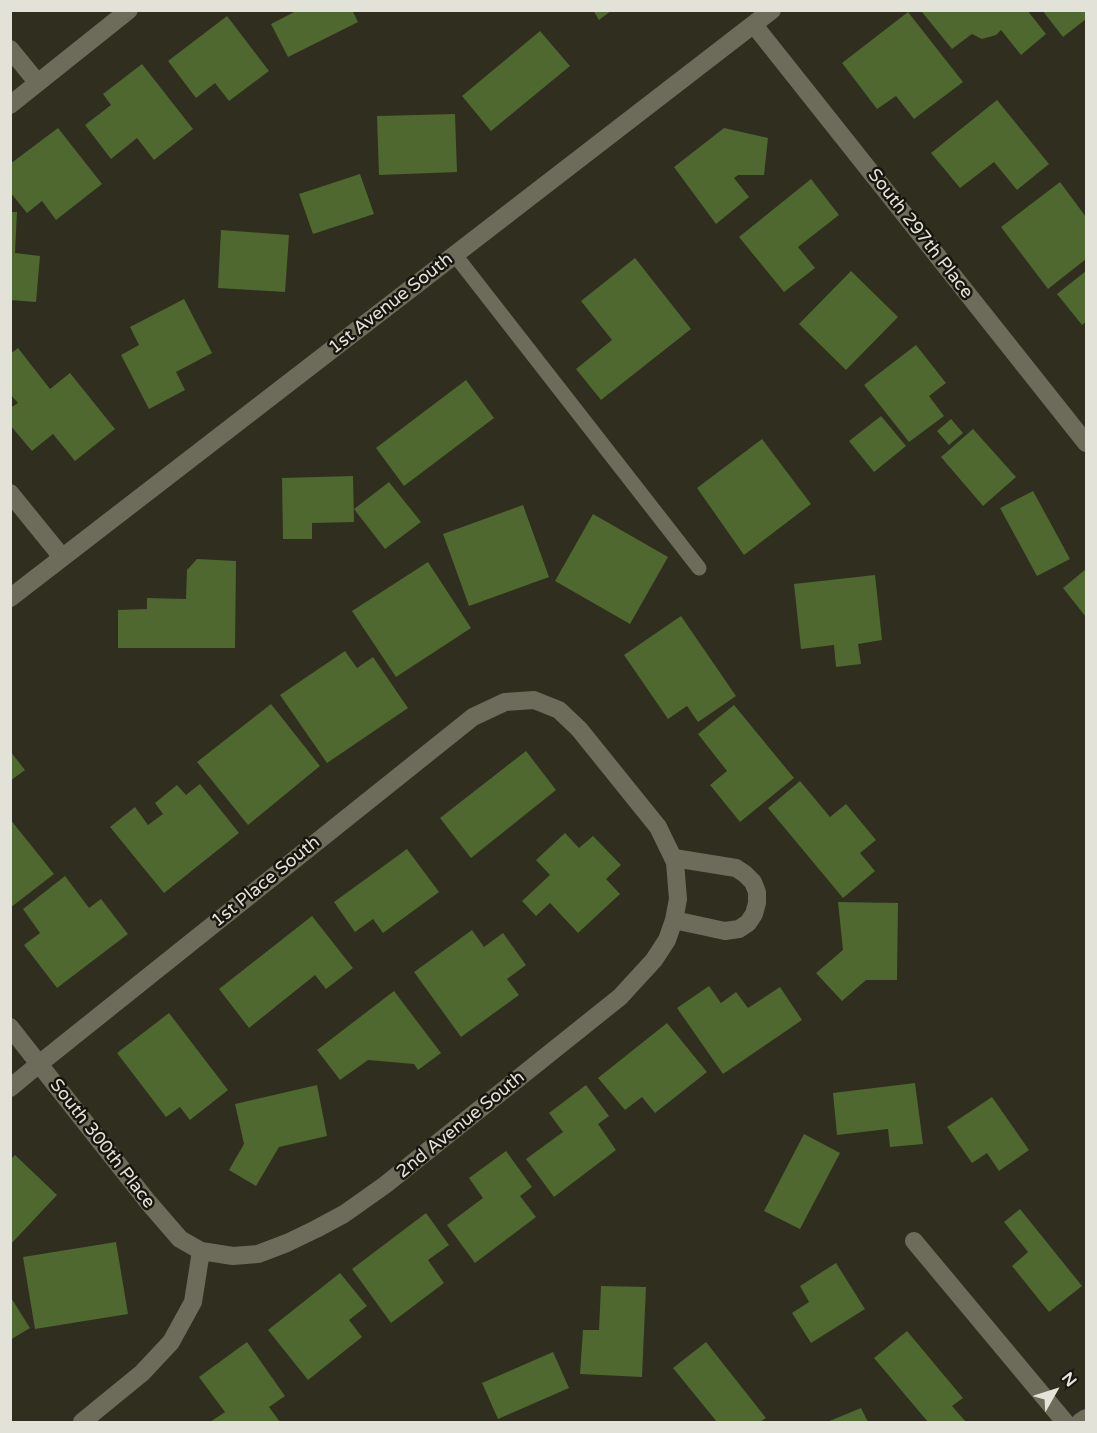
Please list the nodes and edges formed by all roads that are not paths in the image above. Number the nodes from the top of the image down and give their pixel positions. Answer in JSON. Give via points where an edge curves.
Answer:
{"nodes":[{"id":1,"x":129,"y":10,"type":"edge"},
{"id":2,"x":772,"y":10,"type":"edge"},
{"id":3,"x":754,"y":25,"type":"junction"},
{"id":4,"x":10,"y":49,"type":"edge"},
{"id":5,"x":37,"y":82,"type":"junction"},
{"id":6,"x":10,"y":105,"type":"edge"},
{"id":7,"x":455,"y":255,"type":"junction"},
{"id":8,"x":1086,"y":443,"type":"edge"},
{"id":9,"x":10,"y":493,"type":"edge"},
{"id":10,"x":62,"y":557,"type":"junction"},
{"id":11,"x":699,"y":568,"type":"dead end"},
{"id":12,"x":10,"y":598,"type":"edge"},
{"id":13,"x":674,"y":858,"type":"junction"},
{"id":14,"x":674,"y":920,"type":"junction"},
{"id":15,"x":10,"y":1027,"type":"edge"},
{"id":16,"x":39,"y":1064,"type":"junction"},
{"id":17,"x":10,"y":1088,"type":"edge"},
{"id":18,"x":914,"y":1241,"type":"dead end"},
{"id":19,"x":201,"y":1251,"type":"junction"},
{"id":20,"x":1086,"y":1418,"type":"edge"},
{"id":21,"x":82,"y":1422,"type":"edge"},
{"id":22,"x":1065,"y":1422,"type":"edge"},
{"id":23,"x":1080,"y":1422,"type":"edge"}],
"edges":[{"from":1,"to":5,"type":"street"},
{"from":2,"to":3,"type":"street","name":"1st Avenue South"},
{"from":3,"to":7,"type":"street","name":"1st Avenue South"},
{"from":3,"to":8,"type":"street","name":"South 297th Place"},
{"from":4,"to":5,"type":"street"},
{"from":5,"to":6,"type":"street"},
{"from":7,"to":10,"type":"street","name":"1st Avenue South"},
{"from":7,"to":11,"type":"lane"},
{"from":9,"to":10,"type":"street"},
{"from":10,"to":12,"type":"street","name":"1st Avenue South"},
{"from":13,"to":14,"type":"street","name":"2nd Avenue South","via":[[678,899]]},
{"from":13,"to":14,"type":"street","via":[[736,868],[753,882],[757,892],[754,914],[739,929],[725,931]]},
{"from":13,"to":16,"type":"street","name":"1st Place South","via":[[658,827],[559,710],[534,700],[505,702],[472,717]]},
{"from":14,"to":19,"type":"street","name":"2nd Avenue South","via":[[654,960],[620,997],[422,1157],[344,1214],[258,1254],[233,1256]]},
{"from":15,"to":16,"type":"street","name":"South 300th Place"},
{"from":16,"to":17,"type":"street","name":"1st Place South"},
{"from":16,"to":19,"type":"street","name":"South 300th Place","via":[[168,1226],[180,1239]]},
{"from":18,"to":22,"type":"street"},
{"from":19,"to":21,"type":"street","via":[[193,1302],[171,1342],[142,1373]]},
{"from":20,"to":23,"type":"street"}]}
